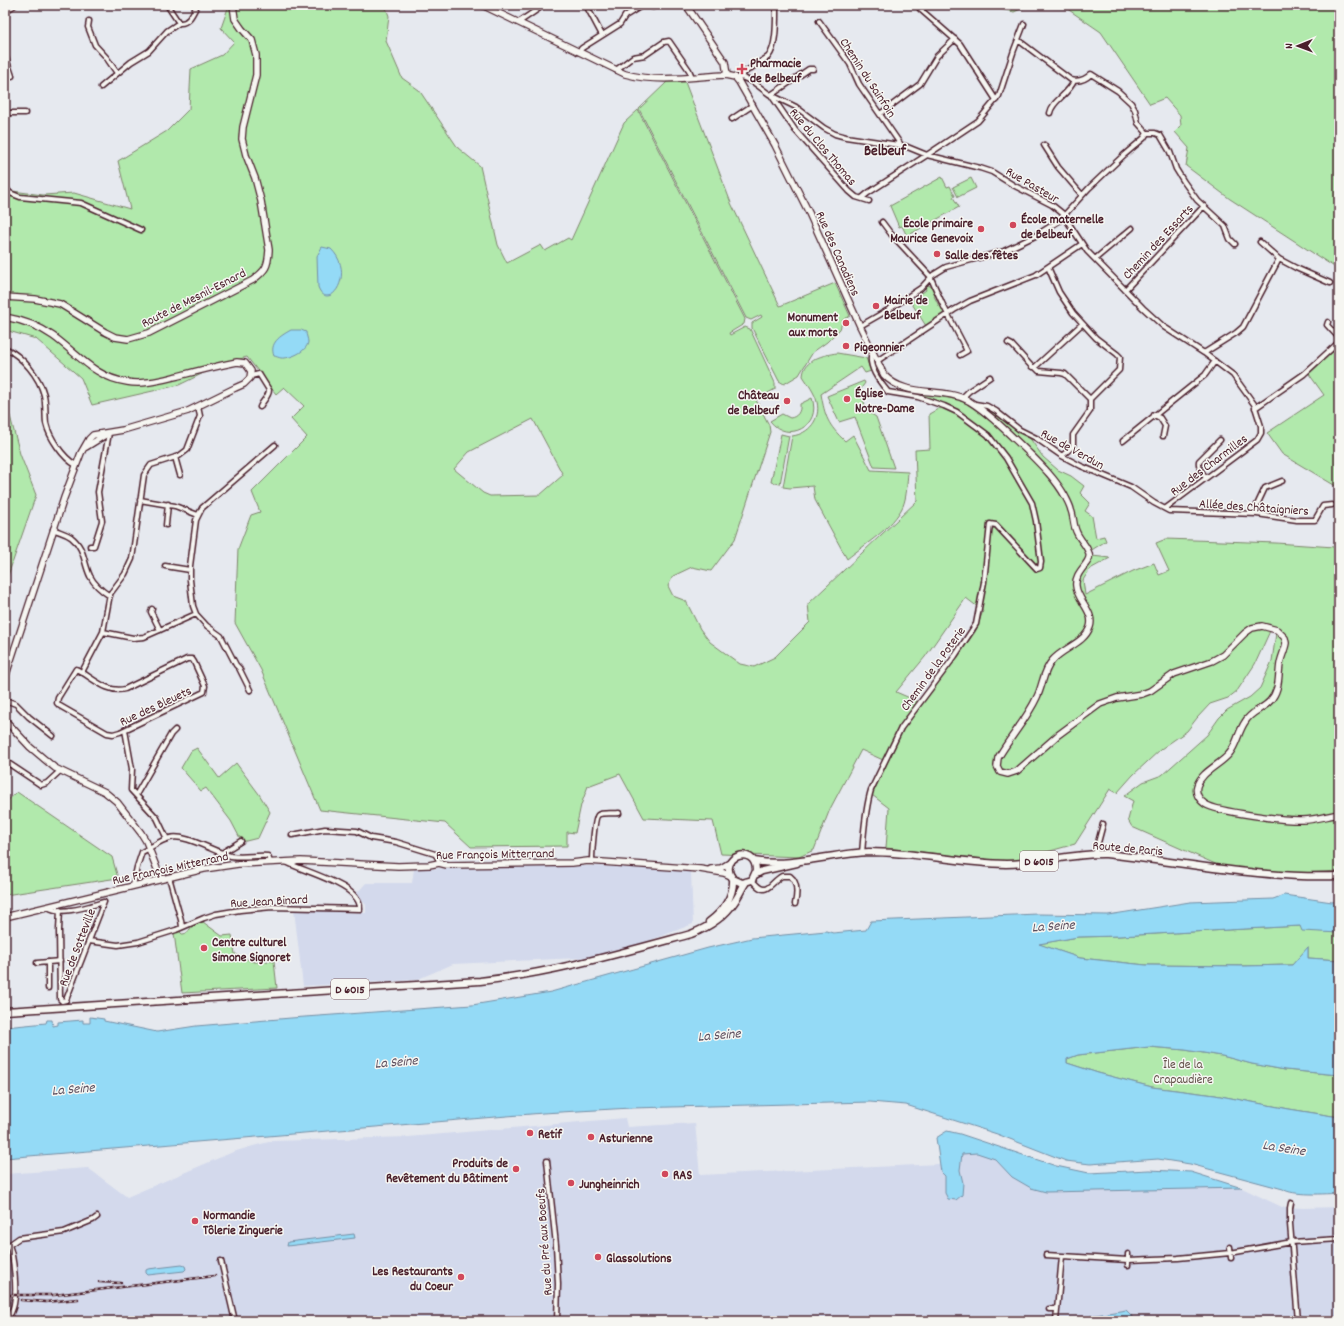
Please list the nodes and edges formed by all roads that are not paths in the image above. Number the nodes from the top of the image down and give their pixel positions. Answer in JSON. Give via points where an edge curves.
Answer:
{"nodes":[{"id":1,"x":14,"y":5,"type":"edge"},
{"id":2,"x":167,"y":5,"type":"edge"},
{"id":3,"x":197,"y":5,"type":"edge"},
{"id":4,"x":233,"y":5,"type":"edge"},
{"id":5,"x":482,"y":5,"type":"edge"},
{"id":6,"x":544,"y":5,"type":"edge"},
{"id":7,"x":586,"y":5,"type":"edge"},
{"id":8,"x":644,"y":5,"type":"edge"},
{"id":9,"x":656,"y":5,"type":"edge"},
{"id":10,"x":686,"y":5,"type":"edge"},
{"id":11,"x":776,"y":5,"type":"edge"},
{"id":12,"x":650,"y":6,"type":"edge"},
{"id":13,"x":920,"y":9,"type":"dead end"},
{"id":14,"x":5,"y":11,"type":"edge"},
{"id":15,"x":88,"y":21,"type":"dead end"},
{"id":16,"x":819,"y":21,"type":"dead end"},
{"id":17,"x":179,"y":22,"type":"junction"},
{"id":18,"x":519,"y":22,"type":"junction"},
{"id":19,"x":1024,"y":24,"type":"dead end"},
{"id":20,"x":602,"y":35,"type":"junction"},
{"id":21,"x":955,"y":39,"type":"junction"},
{"id":22,"x":1018,"y":40,"type":"junction"},
{"id":23,"x":578,"y":52,"type":"junction"},
{"id":24,"x":5,"y":55,"type":"edge"},
{"id":25,"x":813,"y":69,"type":"dead end"},
{"id":26,"x":616,"y":70,"type":"junction"},
{"id":27,"x":117,"y":73,"type":"junction"},
{"id":28,"x":727,"y":75,"type":"junction"},
{"id":29,"x":12,"y":76,"type":"dead end"},
{"id":30,"x":692,"y":77,"type":"junction"},
{"id":31,"x":739,"y":78,"type":"junction"},
{"id":32,"x":1074,"y":81,"type":"junction"},
{"id":33,"x":101,"y":87,"type":"dead end"},
{"id":34,"x":770,"y":95,"type":"junction"},
{"id":35,"x":996,"y":100,"type":"junction"},
{"id":36,"x":753,"y":105,"type":"junction"},
{"id":37,"x":5,"y":113,"type":"edge"},
{"id":38,"x":1050,"y":113,"type":"dead end"},
{"id":39,"x":23,"y":114,"type":"dead end"},
{"id":40,"x":880,"y":114,"type":"junction"},
{"id":41,"x":732,"y":119,"type":"dead end"},
{"id":42,"x":1147,"y":133,"type":"junction"},
{"id":43,"x":901,"y":145,"type":"junction"},
{"id":44,"x":1044,"y":145,"type":"dead end"},
{"id":45,"x":927,"y":155,"type":"junction"},
{"id":46,"x":5,"y":187,"type":"edge"},
{"id":47,"x":1082,"y":195,"type":"junction"},
{"id":48,"x":862,"y":198,"type":"junction"},
{"id":49,"x":869,"y":201,"type":"dead end"},
{"id":50,"x":1204,"y":206,"type":"junction"},
{"id":51,"x":1063,"y":215,"type":"junction"},
{"id":52,"x":882,"y":222,"type":"dead end"},
{"id":53,"x":1132,"y":228,"type":"dead end"},
{"id":54,"x":141,"y":230,"type":"dead end"},
{"id":55,"x":1260,"y":242,"type":"dead end"},
{"id":56,"x":1082,"y":244,"type":"junction"},
{"id":57,"x":1235,"y":244,"type":"dead end"},
{"id":58,"x":1095,"y":259,"type":"junction"},
{"id":59,"x":1279,"y":259,"type":"junction"},
{"id":60,"x":1048,"y":267,"type":"junction"},
{"id":61,"x":930,"y":278,"type":"junction"},
{"id":62,"x":1330,"y":283,"type":"dead end"},
{"id":63,"x":1125,"y":290,"type":"junction"},
{"id":64,"x":5,"y":298,"type":"edge"},
{"id":65,"x":947,"y":314,"type":"junction"},
{"id":66,"x":5,"y":318,"type":"edge"},
{"id":67,"x":1328,"y":322,"type":"dead end"},
{"id":68,"x":1082,"y":324,"type":"junction"},
{"id":69,"x":860,"y":326,"type":"junction"},
{"id":70,"x":1339,"y":338,"type":"edge"},
{"id":71,"x":1339,"y":342,"type":"edge"},
{"id":72,"x":1008,"y":343,"type":"dead end"},
{"id":73,"x":5,"y":348,"type":"edge"},
{"id":74,"x":872,"y":352,"type":"junction"},
{"id":75,"x":1204,"y":353,"type":"junction"},
{"id":76,"x":960,"y":355,"type":"dead end"},
{"id":77,"x":877,"y":361,"type":"junction"},
{"id":78,"x":1215,"y":361,"type":"junction"},
{"id":79,"x":1035,"y":367,"type":"junction"},
{"id":80,"x":251,"y":376,"type":"junction"},
{"id":81,"x":990,"y":377,"type":"dead end"},
{"id":82,"x":962,"y":398,"type":"junction"},
{"id":83,"x":1090,"y":399,"type":"junction"},
{"id":84,"x":972,"y":404,"type":"junction"},
{"id":85,"x":198,"y":407,"type":"junction"},
{"id":86,"x":260,"y":407,"type":"dead end"},
{"id":87,"x":1255,"y":408,"type":"junction"},
{"id":88,"x":1154,"y":415,"type":"junction"},
{"id":89,"x":109,"y":433,"type":"junction"},
{"id":90,"x":1261,"y":433,"type":"joint"},
{"id":91,"x":1163,"y":436,"type":"dead end"},
{"id":92,"x":1220,"y":440,"type":"dead end"},
{"id":93,"x":1123,"y":441,"type":"dead end"},
{"id":94,"x":275,"y":445,"type":"dead end"},
{"id":95,"x":1062,"y":456,"type":"junction"},
{"id":96,"x":175,"y":457,"type":"junction"},
{"id":97,"x":76,"y":464,"type":"junction"},
{"id":98,"x":180,"y":475,"type":"dead end"},
{"id":99,"x":1206,"y":478,"type":"junction"},
{"id":100,"x":1282,"y":481,"type":"dead end"},
{"id":101,"x":140,"y":500,"type":"junction"},
{"id":102,"x":168,"y":504,"type":"junction"},
{"id":103,"x":1332,"y":505,"type":"dead end"},
{"id":104,"x":1166,"y":508,"type":"junction"},
{"id":105,"x":1257,"y":514,"type":"junction"},
{"id":106,"x":198,"y":515,"type":"junction"},
{"id":107,"x":166,"y":526,"type":"dead end"},
{"id":108,"x":53,"y":529,"type":"junction"},
{"id":109,"x":90,"y":546,"type":"dead end"},
{"id":110,"x":165,"y":566,"type":"dead end"},
{"id":111,"x":190,"y":570,"type":"junction"},
{"id":112,"x":110,"y":596,"type":"junction"},
{"id":113,"x":152,"y":609,"type":"dead end"},
{"id":114,"x":196,"y":614,"type":"junction"},
{"id":115,"x":160,"y":630,"type":"junction"},
{"id":116,"x":103,"y":632,"type":"junction"},
{"id":117,"x":82,"y":672,"type":"junction"},
{"id":118,"x":5,"y":678,"type":"edge"},
{"id":119,"x":250,"y":690,"type":"dead end"},
{"id":120,"x":5,"y":700,"type":"edge"},
{"id":121,"x":5,"y":720,"type":"edge"},
{"id":122,"x":125,"y":730,"type":"junction"},
{"id":123,"x":175,"y":730,"type":"dead end"},
{"id":124,"x":53,"y":736,"type":"dead end"},
{"id":125,"x":5,"y":761,"type":"edge"},
{"id":126,"x":60,"y":771,"type":"junction"},
{"id":127,"x":136,"y":795,"type":"junction"},
{"id":128,"x":619,"y":813,"type":"dead end"},
{"id":129,"x":1339,"y":814,"type":"edge"},
{"id":130,"x":1103,"y":824,"type":"dead end"},
{"id":131,"x":292,"y":835,"type":"dead end"},
{"id":132,"x":167,"y":839,"type":"junction"},
{"id":133,"x":241,"y":840,"type":"dead end"},
{"id":134,"x":149,"y":849,"type":"junction"},
{"id":135,"x":222,"y":853,"type":"junction"},
{"id":136,"x":862,"y":853,"type":"junction"},
{"id":137,"x":1096,"y":854,"type":"junction"},
{"id":138,"x":820,"y":858,"type":"junction"},
{"id":139,"x":284,"y":861,"type":"junction"},
{"id":140,"x":592,"y":861,"type":"junction"},
{"id":141,"x":754,"y":861,"type":"junction"},
{"id":142,"x":270,"y":862,"type":"junction"},
{"id":143,"x":730,"y":862,"type":"junction"},
{"id":144,"x":439,"y":863,"type":"junction"},
{"id":145,"x":700,"y":870,"type":"junction"},
{"id":146,"x":1339,"y":876,"type":"edge"},
{"id":147,"x":169,"y":877,"type":"junction"},
{"id":148,"x":732,"y":877,"type":"junction"},
{"id":149,"x":161,"y":879,"type":"junction"},
{"id":150,"x":751,"y":879,"type":"junction"},
{"id":151,"x":133,"y":886,"type":"junction"},
{"id":152,"x":795,"y":904,"type":"dead end"},
{"id":153,"x":47,"y":907,"type":"junction"},
{"id":154,"x":60,"y":910,"type":"junction"},
{"id":155,"x":5,"y":917,"type":"edge"},
{"id":156,"x":182,"y":927,"type":"junction"},
{"id":157,"x":691,"y":934,"type":"junction"},
{"id":158,"x":89,"y":941,"type":"junction"},
{"id":159,"x":60,"y":961,"type":"junction"},
{"id":160,"x":48,"y":962,"type":"junction"},
{"id":161,"x":37,"y":963,"type":"dead end"},
{"id":162,"x":48,"y":988,"type":"dead end"},
{"id":163,"x":5,"y":1011,"type":"edge"},
{"id":164,"x":547,"y":1161,"type":"dead end"},
{"id":165,"x":1291,"y":1203,"type":"dead end"},
{"id":166,"x":97,"y":1217,"type":"dead end"},
{"id":167,"x":1339,"y":1239,"type":"edge"},
{"id":168,"x":1292,"y":1242,"type":"junction"},
{"id":169,"x":7,"y":1244,"type":"edge"},
{"id":170,"x":1230,"y":1247,"type":"dead end"},
{"id":171,"x":1051,"y":1250,"type":"dead end"},
{"id":172,"x":1230,"y":1253,"type":"junction"},
{"id":173,"x":1128,"y":1254,"type":"dead end"},
{"id":174,"x":1062,"y":1256,"type":"junction"},
{"id":175,"x":1231,"y":1258,"type":"dead end"},
{"id":176,"x":220,"y":1260,"type":"dead end"},
{"id":177,"x":1128,"y":1260,"type":"junction"},
{"id":178,"x":1128,"y":1265,"type":"dead end"},
{"id":179,"x":1049,"y":1308,"type":"dead end"},
{"id":180,"x":1057,"y":1309,"type":"junction"},
{"id":181,"x":7,"y":1321,"type":"edge"},
{"id":182,"x":235,"y":1321,"type":"edge"},
{"id":183,"x":557,"y":1321,"type":"edge"},
{"id":184,"x":1056,"y":1321,"type":"edge"},
{"id":185,"x":1298,"y":1321,"type":"edge"}],
"edges":[{"from":1,"to":14,"type":"street"},
{"from":2,"to":17,"type":"street"},
{"from":3,"to":17,"type":"street","via":[[187,21]]},
{"from":4,"to":64,"type":"street","name":"Route de Mesnil-Esnard","via":[[235,19],[252,40],[256,55],[256,74],[242,139],[261,201],[268,250],[264,272],[149,333],[128,339],[105,332],[60,304],[36,299]]},
{"from":5,"to":18,"type":"street"},
{"from":6,"to":18,"type":"street"},
{"from":7,"to":20,"type":"street"},
{"from":8,"to":12,"type":"street"},
{"from":8,"to":20,"type":"street","via":[[625,16],[620,24]]},
{"from":9,"to":12,"type":"street"},
{"from":10,"to":28,"type":"street","via":[[725,62]]},
{"from":11,"to":31,"type":"street","via":[[775,35],[770,54]]},
{"from":13,"to":21,"type":"street"},
{"from":15,"to":27,"type":"street","via":[[95,45]]},
{"from":16,"to":40,"type":"street","name":"Chemin du Sainfoin","via":[[850,64],[859,84]]},
{"from":17,"to":27,"type":"street","via":[[149,51]]},
{"from":18,"to":23,"type":"street"},
{"from":19,"to":22,"type":"street"},
{"from":20,"to":23,"type":"street"},
{"from":21,"to":35,"type":"street"},
{"from":21,"to":40,"type":"street","via":[[937,56],[920,84]]},
{"from":22,"to":32,"type":"street"},
{"from":22,"to":35,"type":"street"},
{"from":23,"to":26,"type":"street"},
{"from":24,"to":29,"type":"street"},
{"from":25,"to":34,"type":"street","via":[[809,69]]},
{"from":26,"to":30,"type":"street","via":[[648,79]]},
{"from":26,"to":30,"type":"street","via":[[633,56],[645,55],[669,41]]},
{"from":27,"to":33,"type":"street"},
{"from":28,"to":30,"type":"street"},
{"from":28,"to":31,"type":"street"},
{"from":31,"to":34,"type":"street","name":"Rue Pasteur","via":[[753,82]]},
{"from":31,"to":36,"type":"street","name":"Rue des Canadiens"},
{"from":32,"to":38,"type":"street","via":[[1052,106]]},
{"from":32,"to":42,"type":"street","via":[[1084,80],[1091,74],[1118,91],[1131,103],[1138,124]]},
{"from":34,"to":43,"type":"street","name":"Rue Pasteur","via":[[796,107],[835,134]]},
{"from":34,"to":48,"type":"street","name":"Rue du Clos Thomas","via":[[795,130],[849,191]]},
{"from":35,"to":45,"type":"street","via":[[978,121]]},
{"from":36,"to":41,"type":"street"},
{"from":36,"to":69,"type":"street","name":"Rue des Canadiens","via":[[806,207]]},
{"from":37,"to":39,"type":"street"},
{"from":40,"to":43,"type":"street","name":"Chemin du Sainfoin"},
{"from":42,"to":47,"type":"street"},
{"from":42,"to":50,"type":"street","via":[[1159,134],[1181,178]]},
{"from":43,"to":45,"type":"street","name":"Rue Pasteur"},
{"from":44,"to":47,"type":"street","via":[[1058,167]]},
{"from":45,"to":48,"type":"street"},
{"from":45,"to":51,"type":"street","name":"Rue Pasteur","via":[[992,172],[1052,205]]},
{"from":46,"to":54,"type":"street","via":[[10,193],[20,197],[81,203]]},
{"from":47,"to":51,"type":"street"},
{"from":48,"to":49,"type":"street","name":"Rue du Clos Thomas"},
{"from":50,"to":57,"type":"street","via":[[1225,226]]},
{"from":50,"to":63,"type":"street","name":"Chemin des Essarts"},
{"from":51,"to":56,"type":"street","name":"Rue Pasteur"},
{"from":51,"to":61,"type":"street","via":[[1059,221],[1013,247],[946,267]]},
{"from":52,"to":61,"type":"street"},
{"from":53,"to":58,"type":"street"},
{"from":55,"to":59,"type":"street"},
{"from":56,"to":58,"type":"street","name":"Rue Pasteur"},
{"from":56,"to":60,"type":"street"},
{"from":58,"to":63,"type":"street","name":"Rue Pasteur"},
{"from":59,"to":62,"type":"street"},
{"from":59,"to":75,"type":"street","via":[[1243,327]]},
{"from":60,"to":65,"type":"street","via":[[1036,275],[970,301]]},
{"from":60,"to":68,"type":"street","via":[[1066,303]]},
{"from":61,"to":65,"type":"street"},
{"from":61,"to":69,"type":"street","via":[[921,288]]},
{"from":63,"to":75,"type":"street","name":"Rue Pasteur","via":[[1164,327]]},
{"from":65,"to":76,"type":"street","via":[[967,351]]},
{"from":65,"to":77,"type":"street"},
{"from":66,"to":80,"type":"street","via":[[44,330],[99,373],[128,383],[158,380],[240,362],[249,367]]},
{"from":67,"to":70,"type":"street","via":[[1327,325]]},
{"from":68,"to":79,"type":"street"},
{"from":68,"to":83,"type":"street","via":[[1117,354],[1120,360],[1118,371]]},
{"from":69,"to":74,"type":"street","name":"Rue des Canadiens"},
{"from":71,"to":87,"type":"street","via":[[1304,374]]},
{"from":72,"to":79,"type":"street"},
{"from":73,"to":97,"type":"street","via":[[20,358],[40,385],[45,403],[46,424],[63,454]]},
{"from":74,"to":77,"type":"street","name":"Rue des Canadiens"},
{"from":74,"to":136,"type":"street","name":"Chemin de la Poterie","via":[[873,368],[888,392],[918,397],[957,412],[997,446],[1032,503],[1041,562],[1040,568],[1037,569],[996,525],[990,524],[984,582],[976,624],[901,728],[871,790],[866,808]]},
{"from":75,"to":78,"type":"street","name":"Rue Pasteur"},
{"from":77,"to":82,"type":"street","name":"Rue des Canadiens","via":[[884,375],[900,387]]},
{"from":78,"to":87,"type":"street","name":"Rue Pasteur","via":[[1233,375]]},
{"from":78,"to":88,"type":"street","via":[[1205,375]]},
{"from":79,"to":83,"type":"street","via":[[1039,371],[1065,374]]},
{"from":80,"to":85,"type":"street","via":[[244,384]]},
{"from":80,"to":86,"type":"street","via":[[259,374],[270,390]]},
{"from":81,"to":82,"type":"street"},
{"from":82,"to":84,"type":"street"},
{"from":83,"to":95,"type":"street","via":[[1090,411],[1073,434],[1073,446]]},
{"from":84,"to":95,"type":"street","name":"Rue de Verdun","via":[[996,411],[1020,430]]},
{"from":84,"to":129,"type":"street","via":[[1007,431],[1056,482],[1071,510],[1076,531],[1089,553],[1088,560],[1075,582],[1077,593],[1090,616],[1089,630],[1048,666],[1037,698],[998,758],[997,766],[1000,772],[1008,774],[1016,771],[1100,704],[1142,694],[1174,674],[1212,662],[1223,655],[1245,633],[1262,626],[1277,630],[1285,638],[1277,688],[1270,701],[1245,721],[1230,753],[1201,779],[1198,785],[1200,800],[1215,808],[1266,817],[1304,820]]},
{"from":85,"to":89,"type":"street","via":[[178,415]]},
{"from":85,"to":96,"type":"street","via":[[200,416],[189,446],[184,453]]},
{"from":87,"to":90,"type":"street","name":"Rue Pasteur"},
{"from":88,"to":91,"type":"street","via":[[1160,418],[1165,426]]},
{"from":88,"to":93,"type":"street"},
{"from":89,"to":97,"type":"street","via":[[93,435]]},
{"from":89,"to":109,"type":"street","via":[[98,492],[102,520],[94,546]]},
{"from":90,"to":99,"type":"street","name":"Rue des Charmilles","via":[[1257,440]]},
{"from":92,"to":99,"type":"street","via":[[1199,461],[1198,465]]},
{"from":94,"to":106,"type":"street","via":[[204,506]]},
{"from":95,"to":104,"type":"street","name":"Rue de Verdun","via":[[1131,487]]},
{"from":96,"to":98,"type":"street"},
{"from":96,"to":101,"type":"street","via":[[154,463],[147,469]]},
{"from":97,"to":108,"type":"street"},
{"from":99,"to":104,"type":"street","name":"Rue des Charmilles"},
{"from":100,"to":105,"type":"street","via":[[1265,488],[1257,504]]},
{"from":101,"to":102,"type":"street"},
{"from":101,"to":112,"type":"street","via":[[132,559]]},
{"from":102,"to":106,"type":"street"},
{"from":102,"to":107,"type":"street"},
{"from":103,"to":105,"type":"street","name":"Allée des Châtaigniers","via":[[1323,506],[1315,520]]},
{"from":104,"to":105,"type":"street","name":"Allée des Châtaigniers","via":[[1173,512]]},
{"from":106,"to":111,"type":"street"},
{"from":108,"to":112,"type":"street","via":[[71,537],[79,546],[92,579]]},
{"from":108,"to":118,"type":"street"},
{"from":110,"to":111,"type":"street"},
{"from":111,"to":114,"type":"street"},
{"from":112,"to":116,"type":"street"},
{"from":113,"to":115,"type":"street","via":[[151,612]]},
{"from":114,"to":115,"type":"street"},
{"from":114,"to":119,"type":"street","via":[[221,636]]},
{"from":115,"to":116,"type":"street","via":[[134,638]]},
{"from":116,"to":117,"type":"street"},
{"from":117,"to":122,"type":"street","name":"Rue des Bleuets","via":[[76,669],[58,698],[58,704],[107,733]]},
{"from":117,"to":122,"type":"street","name":"Rue des Bleuets","via":[[117,690],[187,659],[193,660],[205,686],[204,692]]},
{"from":120,"to":124,"type":"street","via":[[16,704]]},
{"from":121,"to":126,"type":"street","via":[[30,747]]},
{"from":122,"to":127,"type":"street","via":[[132,768],[130,787]]},
{"from":123,"to":127,"type":"street"},
{"from":125,"to":126,"type":"street","via":[[41,785]]},
{"from":126,"to":134,"type":"street","via":[[114,799],[138,827]]},
{"from":127,"to":132,"type":"street","via":[[157,818]]},
{"from":128,"to":140,"type":"street","via":[[602,814],[596,818]]},
{"from":130,"to":137,"type":"street"},
{"from":131,"to":144,"type":"street","via":[[325,829],[357,831],[372,838],[404,844],[435,854]]},
{"from":132,"to":134,"type":"street"},
{"from":132,"to":135,"type":"street","via":[[180,837]]},
{"from":133,"to":135,"type":"street"},
{"from":134,"to":149,"type":"street"},
{"from":134,"to":151,"type":"street","via":[[141,854]]},
{"from":135,"to":142,"type":"street","via":[[238,857],[267,856]]},
{"from":136,"to":137,"type":"main road","name":"Route de Paris","number":"D 6015","via":[[909,854],[1004,864]]},
{"from":136,"to":138,"type":"main road","name":"Route de Paris","number":"D 6015"},
{"from":137,"to":146,"type":"main road","name":"Route de Paris","number":"D 6015","via":[[1148,858],[1251,872]]},
{"from":138,"to":141,"type":"main road","number":"D 6015","via":[[781,862]]},
{"from":138,"to":150,"type":"main road","number":"D 6015","via":[[762,871]]},
{"from":139,"to":142,"type":"street","name":"Rue François Mitterrand"},
{"from":139,"to":144,"type":"street","name":"Rue François Mitterrand","via":[[398,866]]},
{"from":139,"to":156,"type":"street","name":"Rue Jean Binard","via":[[346,889],[357,898],[360,909],[279,907],[240,910],[216,914]]},
{"from":140,"to":144,"type":"street","name":"Rue François Mitterrand","via":[[447,865]]},
{"from":140,"to":145,"type":"street","name":"Rue François Mitterrand"},
{"from":141,"to":143,"type":"main road","via":[[743,855]]},
{"from":141,"to":150,"type":"main road","via":[[756,867]]},
{"from":142,"to":147,"type":"street","name":"Rue François Mitterrand","via":[[214,867]]},
{"from":143,"to":145,"type":"street","via":[[721,868]]},
{"from":143,"to":148,"type":"main road"},
{"from":145,"to":148,"type":"street","via":[[724,873]]},
{"from":147,"to":149,"type":"street","name":"Rue François Mitterrand"},
{"from":147,"to":156,"type":"street"},
{"from":148,"to":150,"type":"main road","via":[[739,882]]},
{"from":148,"to":157,"type":"main road","number":"D 6015","via":[[732,892],[727,903],[707,924]]},
{"from":149,"to":151,"type":"street","name":"Rue François Mitterrand"},
{"from":150,"to":152,"type":"street","via":[[763,889],[770,887],[782,876],[792,877],[795,884]]},
{"from":150,"to":157,"type":"main road","number":"D 6015","via":[[720,919]]},
{"from":151,"to":153,"type":"street","name":"Rue François Mitterrand"},
{"from":153,"to":154,"type":"street"},
{"from":153,"to":155,"type":"street","name":"Rue François Mitterrand"},
{"from":154,"to":158,"type":"street","name":"Rue de Sotteville","via":[[104,902]]},
{"from":154,"to":159,"type":"street"},
{"from":156,"to":158,"type":"street","name":"Rue Jean Binard","via":[[127,944]]},
{"from":157,"to":163,"type":"main road","number":"D 6015","via":[[582,963],[502,978]]},
{"from":158,"to":159,"type":"street","name":"Rue de Sotteville","via":[[66,1000],[62,1001]]},
{"from":159,"to":160,"type":"street"},
{"from":160,"to":161,"type":"street"},
{"from":160,"to":162,"type":"street"},
{"from":164,"to":183,"type":"street","name":"Rue du Pré aux Boeufs","via":[[558,1284]]},
{"from":165,"to":168,"type":"street"},
{"from":166,"to":169,"type":"street","via":[[64,1232],[20,1238]]},
{"from":167,"to":168,"type":"street"},
{"from":168,"to":172,"type":"street"},
{"from":168,"to":185,"type":"street"},
{"from":169,"to":181,"type":"street","via":[[11,1252],[16,1293]]},
{"from":170,"to":172,"type":"street"},
{"from":171,"to":174,"type":"street","via":[[1048,1255]]},
{"from":172,"to":175,"type":"street"},
{"from":172,"to":177,"type":"street"},
{"from":173,"to":177,"type":"street"},
{"from":174,"to":177,"type":"street"},
{"from":174,"to":180,"type":"street"},
{"from":176,"to":182,"type":"street"},
{"from":177,"to":178,"type":"street"},
{"from":179,"to":180,"type":"street"},
{"from":180,"to":184,"type":"street"}]}
